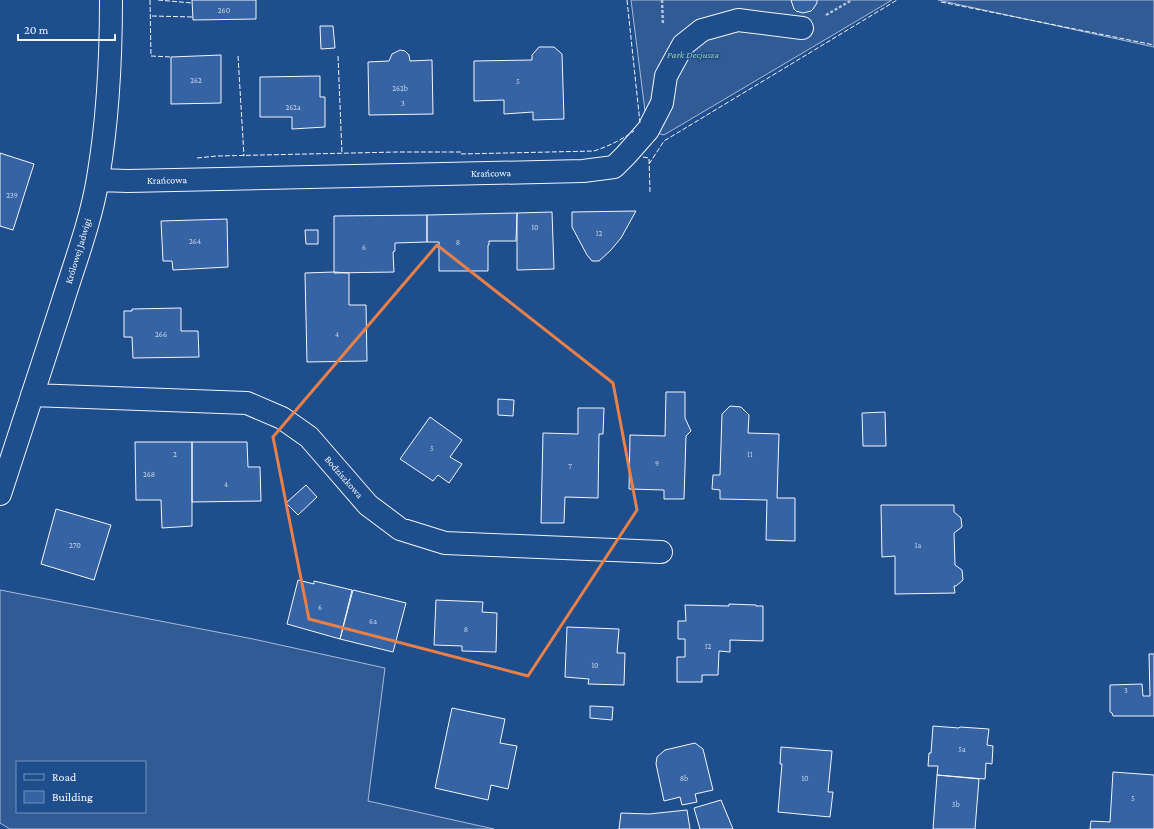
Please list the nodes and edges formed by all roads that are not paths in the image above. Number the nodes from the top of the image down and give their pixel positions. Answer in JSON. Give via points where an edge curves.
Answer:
{"nodes":[{"id":1,"x":111,"y":0,"type":"edge"},
{"id":2,"x":802,"y":28,"type":"dead end"},
{"id":3,"x":98,"y":180,"type":"junction"},
{"id":4,"x":32,"y":395,"type":"junction"},
{"id":5,"x":0,"y":494,"type":"edge"},
{"id":6,"x":661,"y":552,"type":"dead end"}],
"edges":[{"from":1,"to":3,"type":"street","name":"Królowej Jadwigi","via":[[109,89]]},
{"from":2,"to":3,"type":"street","name":"Krańcowa","via":[[738,20],[702,30],[683,45],[666,76],[662,104],[648,130],[614,167],[583,171]]},
{"from":3,"to":4,"type":"street","name":"Królowej Jadwigi","via":[[86,226]]},
{"from":4,"to":5,"type":"street","name":"Królowej Jadwigi"},
{"from":4,"to":6,"type":"street","name":"Bodziszkowa","via":[[247,403],[282,418],[309,437],[368,505],[400,529],[445,543]]}]}
